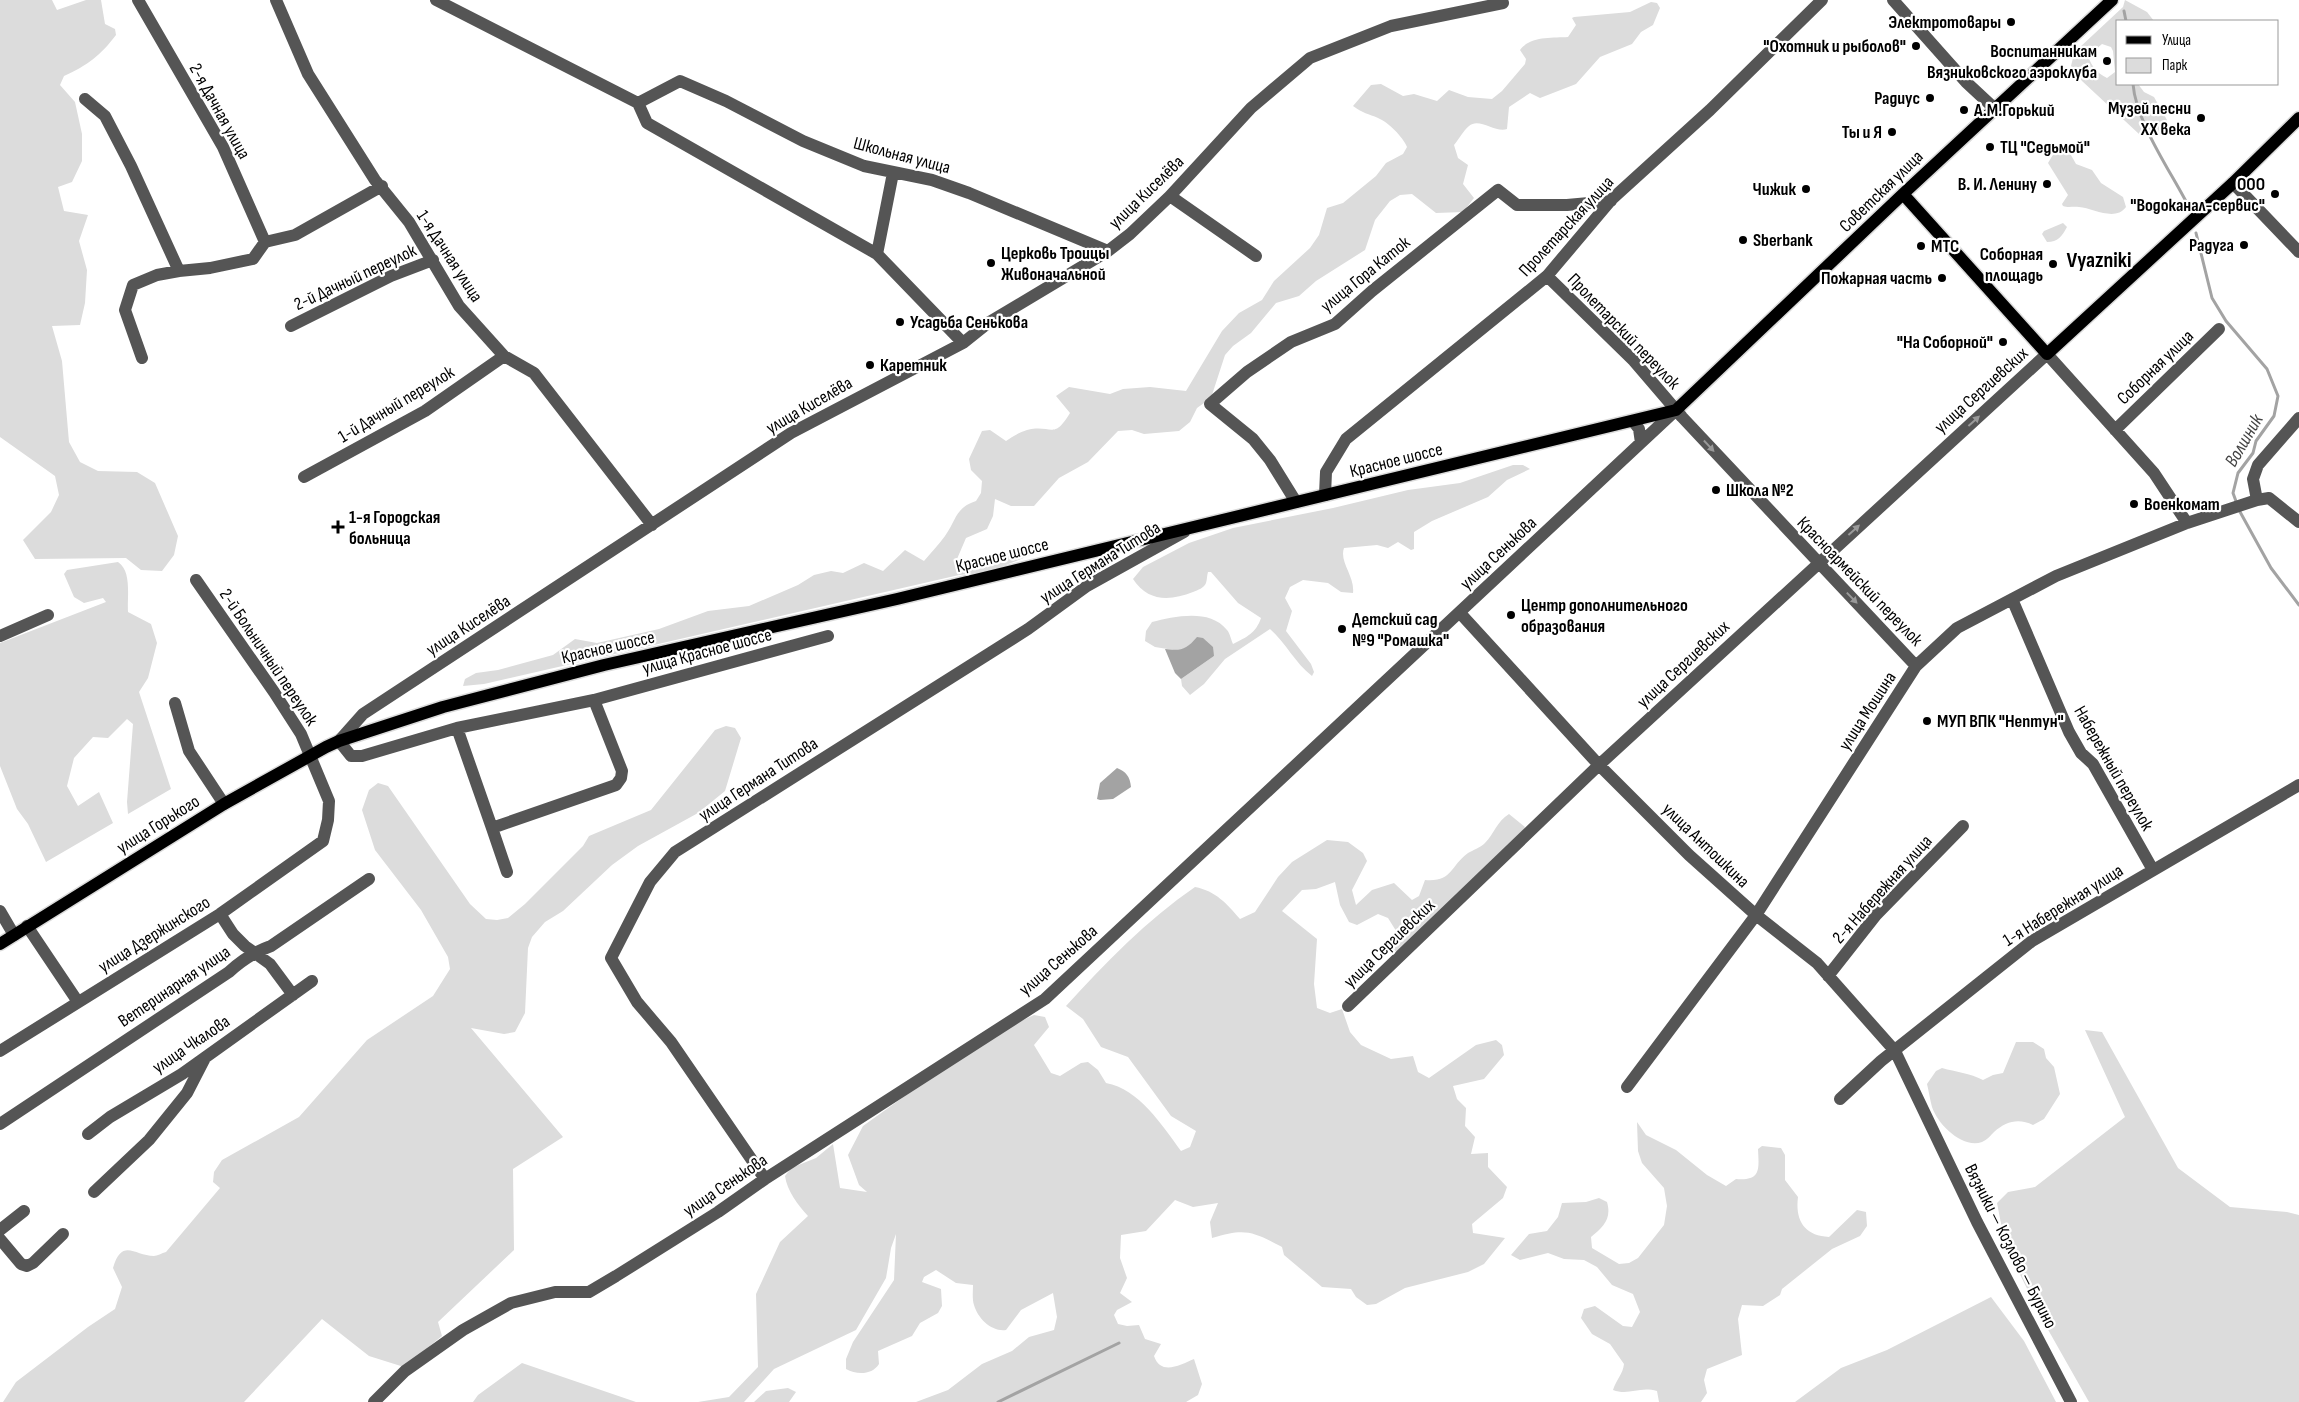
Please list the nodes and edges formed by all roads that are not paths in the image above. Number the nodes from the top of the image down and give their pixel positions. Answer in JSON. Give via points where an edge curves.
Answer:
{"nodes":[{"id":1,"x":138,"y":0,"type":"edge"},
{"id":2,"x":276,"y":0,"type":"edge"},
{"id":3,"x":436,"y":0,"type":"edge"},
{"id":4,"x":1822,"y":0,"type":"edge"},
{"id":5,"x":1893,"y":0,"type":"edge"},
{"id":6,"x":2112,"y":0,"type":"edge"},
{"id":7,"x":1503,"y":3,"type":"dead end"},
{"id":8,"x":85,"y":100,"type":"dead end"},
{"id":9,"x":638,"y":103,"type":"junction"},
{"id":10,"x":1995,"y":109,"type":"junction"},
{"id":11,"x":2299,"y":118,"type":"edge"},
{"id":12,"x":893,"y":173,"type":"junction"},
{"id":13,"x":2233,"y":183,"type":"junction"},
{"id":14,"x":382,"y":186,"type":"junction"},
{"id":15,"x":1903,"y":194,"type":"junction"},
{"id":16,"x":1170,"y":196,"type":"junction"},
{"id":17,"x":1611,"y":201,"type":"junction"},
{"id":18,"x":265,"y":242,"type":"junction"},
{"id":19,"x":1108,"y":250,"type":"junction"},
{"id":20,"x":2299,"y":252,"type":"edge"},
{"id":21,"x":877,"y":254,"type":"junction"},
{"id":22,"x":1256,"y":256,"type":"dead end"},
{"id":23,"x":433,"y":260,"type":"junction"},
{"id":24,"x":178,"y":271,"type":"junction"},
{"id":25,"x":1548,"y":276,"type":"junction"},
{"id":26,"x":291,"y":326,"type":"dead end"},
{"id":27,"x":2219,"y":329,"type":"dead end"},
{"id":28,"x":963,"y":343,"type":"junction"},
{"id":29,"x":2047,"y":354,"type":"junction"},
{"id":30,"x":504,"y":356,"type":"junction"},
{"id":31,"x":142,"y":358,"type":"dead end"},
{"id":32,"x":1676,"y":410,"type":"junction"},
{"id":33,"x":2299,"y":418,"type":"edge"},
{"id":34,"x":1633,"y":421,"type":"junction"},
{"id":35,"x":2116,"y":430,"type":"junction"},
{"id":36,"x":1641,"y":443,"type":"junction"},
{"id":37,"x":304,"y":477,"type":"dead end"},
{"id":38,"x":1325,"y":495,"type":"junction"},
{"id":39,"x":2257,"y":500,"type":"junction"},
{"id":40,"x":1296,"y":502,"type":"junction"},
{"id":41,"x":2299,"y":522,"type":"edge"},
{"id":42,"x":2188,"y":523,"type":"junction"},
{"id":43,"x":652,"y":525,"type":"junction"},
{"id":44,"x":1193,"y":527,"type":"junction"},
{"id":45,"x":1818,"y":563,"type":"junction"},
{"id":46,"x":196,"y":580,"type":"dead end"},
{"id":47,"x":2012,"y":600,"type":"junction"},
{"id":48,"x":1460,"y":613,"type":"junction"},
{"id":49,"x":48,"y":615,"type":"dead end"},
{"id":50,"x":0,"y":636,"type":"edge"},
{"id":51,"x":828,"y":636,"type":"dead end"},
{"id":52,"x":1916,"y":666,"type":"junction"},
{"id":53,"x":594,"y":700,"type":"junction"},
{"id":54,"x":175,"y":703,"type":"dead end"},
{"id":55,"x":457,"y":728,"type":"junction"},
{"id":56,"x":339,"y":741,"type":"junction"},
{"id":57,"x":311,"y":755,"type":"junction"},
{"id":58,"x":1599,"y":765,"type":"junction"},
{"id":59,"x":2299,"y":785,"type":"edge"},
{"id":60,"x":224,"y":804,"type":"junction"},
{"id":61,"x":1963,"y":826,"type":"dead end"},
{"id":62,"x":492,"y":828,"type":"junction"},
{"id":63,"x":323,"y":841,"type":"joint"},
{"id":64,"x":2153,"y":870,"type":"junction"},
{"id":65,"x":507,"y":872,"type":"dead end"},
{"id":66,"x":368,"y":879,"type":"dead end"},
{"id":67,"x":0,"y":911,"type":"edge"},
{"id":68,"x":220,"y":914,"type":"junction"},
{"id":69,"x":1756,"y":916,"type":"junction"},
{"id":70,"x":27,"y":926,"type":"junction"},
{"id":71,"x":14,"y":935,"type":"junction"},
{"id":72,"x":0,"y":944,"type":"edge"},
{"id":73,"x":254,"y":952,"type":"junction"},
{"id":74,"x":1828,"y":976,"type":"junction"},
{"id":75,"x":312,"y":981,"type":"dead end"},
{"id":76,"x":293,"y":994,"type":"junction"},
{"id":77,"x":78,"y":1002,"type":"junction"},
{"id":78,"x":1348,"y":1006,"type":"dead end"},
{"id":79,"x":0,"y":1051,"type":"edge"},
{"id":80,"x":1895,"y":1051,"type":"junction"},
{"id":81,"x":205,"y":1057,"type":"junction"},
{"id":82,"x":1627,"y":1087,"type":"dead end"},
{"id":83,"x":1840,"y":1099,"type":"dead end"},
{"id":84,"x":1921,"y":1105,"type":"joint"},
{"id":85,"x":0,"y":1124,"type":"edge"},
{"id":86,"x":88,"y":1134,"type":"dead end"},
{"id":87,"x":765,"y":1179,"type":"junction"},
{"id":88,"x":94,"y":1192,"type":"dead end"},
{"id":89,"x":24,"y":1211,"type":"dead end"},
{"id":90,"x":0,"y":1230,"type":"edge"},
{"id":91,"x":63,"y":1234,"type":"dead end"},
{"id":92,"x":0,"y":1239,"type":"edge"},
{"id":93,"x":374,"y":1402,"type":"edge"},
{"id":94,"x":2071,"y":1402,"type":"edge"}],
"edges":[{"from":1,"to":18,"type":"street","name":"2-я Дачная улица","via":[[223,147]]},
{"from":2,"to":14,"type":"street","name":"1-я Дачная улица","via":[[308,74],[375,180]]},
{"from":3,"to":9,"type":"street"},
{"from":4,"to":17,"type":"street","name":"Пролетарская улица"},
{"from":5,"to":10,"type":"street","via":[[1966,82]]},
{"from":6,"to":10,"type":"main road","name":"Советская улица"},
{"from":7,"to":16,"type":"street","name":"улица Киселёва","via":[[1391,26],[1310,58],[1251,108]]},
{"from":8,"to":24,"type":"street","via":[[105,116]]},
{"from":9,"to":12,"type":"street","name":"Школьная улица","via":[[680,80],[802,141],[864,166]]},
{"from":9,"to":21,"type":"street","via":[[647,123]]},
{"from":10,"to":15,"type":"main road","name":"Советская улица"},
{"from":11,"to":13,"type":"main road"},
{"from":12,"to":19,"type":"street","name":"Школьная улица","via":[[932,180],[970,193]]},
{"from":12,"to":21,"type":"street"},
{"from":13,"to":20,"type":"street"},
{"from":13,"to":29,"type":"main road"},
{"from":14,"to":18,"type":"street","via":[[295,235]]},
{"from":14,"to":23,"type":"street","name":"1-я Дачная улица"},
{"from":15,"to":29,"type":"main road"},
{"from":15,"to":32,"type":"main road","name":"Советская улица"},
{"from":16,"to":19,"type":"street","name":"улица Киселёва"},
{"from":16,"to":22,"type":"street"},
{"from":17,"to":25,"type":"street","name":"Пролетарская улица"},
{"from":17,"to":40,"type":"street","name":"улица Гора Каток","via":[[1516,205],[1498,190],[1335,324],[1290,342],[1247,372],[1210,404],[1253,440],[1270,460]]},
{"from":18,"to":24,"type":"street","via":[[253,259]]},
{"from":19,"to":28,"type":"street","name":"улица Киселёва","via":[[988,323]]},
{"from":21,"to":28,"type":"street"},
{"from":23,"to":26,"type":"street","name":"2-й Дачный переулок","via":[[391,276]]},
{"from":23,"to":30,"type":"street","name":"1-я Дачная улица","via":[[459,306]]},
{"from":24,"to":31,"type":"street","via":[[133,285],[126,310]]},
{"from":25,"to":32,"type":"street","name":"Пролетарский переулок","via":[[1634,361]]},
{"from":25,"to":38,"type":"street","name":"Пролетарская улица","via":[[1346,439],[1326,472]]},
{"from":27,"to":35,"type":"street","name":"Соборная улица"},
{"from":28,"to":43,"type":"street","name":"улица Киселёва","via":[[791,433]]},
{"from":29,"to":35,"type":"street"},
{"from":45,"to":29,"type":"street","name":"улица Сергиевских","one_way":true},
{"from":30,"to":37,"type":"street","name":"1-й Дачный переулок","via":[[425,411]]},
{"from":30,"to":43,"type":"street","name":"1-я Дачная улица","via":[[534,373]]},
{"from":32,"to":34,"type":"main road","name":"Красное шоссе"},
{"from":32,"to":36,"type":"street","name":"улица Сенькова"},
{"from":32,"to":45,"type":"street","name":"Красноармейский переулок","one_way":true},
{"from":33,"to":39,"type":"street","via":[[2258,465],[2253,479]]},
{"from":34,"to":36,"type":"street","via":[[1639,429]]},
{"from":34,"to":38,"type":"main road","name":"Красное шоссе"},
{"from":35,"to":42,"type":"street","via":[[2154,473]]},
{"from":36,"to":48,"type":"street","name":"улица Сенькова"},
{"from":38,"to":40,"type":"main road","name":"Красное шоссе"},
{"from":39,"to":41,"type":"street","via":[[2269,498]]},
{"from":39,"to":42,"type":"street","name":"улица Мошина"},
{"from":40,"to":44,"type":"main road","name":"Красное шоссе"},
{"from":42,"to":47,"type":"street","name":"улица Мошина","via":[[2056,576]]},
{"from":43,"to":56,"type":"street","name":"улица Киселёва","via":[[363,714]]},
{"from":44,"to":56,"type":"main road","name":"Красное шоссе","via":[[595,668],[443,707]]},
{"from":44,"to":87,"type":"street","name":"улица Германа Титова","via":[[1087,586],[1028,629],[675,852],[650,882],[611,958],[638,1002],[671,1042]]},
{"from":45,"to":52,"type":"street","name":"Красноармейский переулок","one_way":true},
{"from":45,"to":58,"type":"street","name":"улица Сергиевских"},
{"from":46,"to":57,"type":"street","name":"2-й Больничный переулок","via":[[274,692]]},
{"from":47,"to":52,"type":"street","name":"улица Мошина","via":[[1957,628]]},
{"from":47,"to":64,"type":"street","name":"Набережный переулок","via":[[2073,739],[2093,764]]},
{"from":48,"to":58,"type":"street","name":"улица Антошкина"},
{"from":48,"to":87,"type":"street","name":"улица Сенькова","via":[[1045,999]]},
{"from":49,"to":50,"type":"street"},
{"from":51,"to":53,"type":"street","name":"улица Красное шоссе"},
{"from":52,"to":69,"type":"street","name":"улица Мошина"},
{"from":53,"to":55,"type":"street","name":"улица Красное шоссе"},
{"from":53,"to":62,"type":"street","via":[[622,771],[616,785]]},
{"from":54,"to":60,"type":"street","via":[[189,751]]},
{"from":55,"to":56,"type":"street","name":"улица Красное шоссе","via":[[362,756],[351,756]]},
{"from":55,"to":62,"type":"street"},
{"from":56,"to":57,"type":"main road","name":"улица Горького"},
{"from":57,"to":60,"type":"main road","name":"улица Горького"},
{"from":57,"to":63,"type":"street","name":"2-й Больничный переулок","via":[[328,801]]},
{"from":58,"to":69,"type":"street","name":"улица Антошкина"},
{"from":58,"to":78,"type":"street","name":"улица Сергиевских"},
{"from":59,"to":64,"type":"street","name":"1-я Набережная улица"},
{"from":60,"to":70,"type":"main road","name":"улица Горького"},
{"from":61,"to":74,"type":"street","name":"2-я Набережная улица","via":[[1876,915]]},
{"from":62,"to":65,"type":"street"},
{"from":63,"to":68,"type":"street","name":"улица Дзержинского"},
{"from":64,"to":80,"type":"street","name":"1-я Набережная улица","via":[[2032,941]]},
{"from":66,"to":73,"type":"street","name":"Ветеринарная улица","via":[[271,946]]},
{"from":67,"to":71,"type":"street"},
{"from":68,"to":73,"type":"street","via":[[233,934]]},
{"from":68,"to":77,"type":"street","name":"улица Дзержинского"},
{"from":69,"to":74,"type":"street","name":"улица Антошкина","via":[[1817,963]]},
{"from":69,"to":82,"type":"street","name":"улица Мошина"},
{"from":70,"to":71,"type":"main road","name":"улица Горького"},
{"from":70,"to":77,"type":"street"},
{"from":71,"to":72,"type":"main road","name":"улица Горького"},
{"from":73,"to":76,"type":"street","via":[[270,964]]},
{"from":73,"to":85,"type":"street","name":"Ветеринарная улица","via":[[229,972]]},
{"from":74,"to":80,"type":"street","name":"улица Антошкина"},
{"from":75,"to":76,"type":"street","name":"улица Чкалова"},
{"from":76,"to":81,"type":"street","name":"улица Чкалова"},
{"from":77,"to":79,"type":"street","name":"улица Дзержинского"},
{"from":80,"to":83,"type":"street","name":"1-я Набережная улица"},
{"from":80,"to":84,"type":"street","name":"улица Антошкина"},
{"from":81,"to":86,"type":"street","name":"улица Чкалова"},
{"from":81,"to":88,"type":"street","via":[[187,1093],[149,1140]]},
{"from":84,"to":94,"type":"street","name":"Вязники — Козлово — Бурино","via":[[1977,1222]]},
{"from":87,"to":93,"type":"street","name":"улица Сенькова","via":[[589,1292],[555,1292],[510,1303],[463,1330],[405,1371]]},
{"from":89,"to":90,"type":"street"},
{"from":91,"to":92,"type":"street","via":[[27,1266],[21,1264]]}]}
